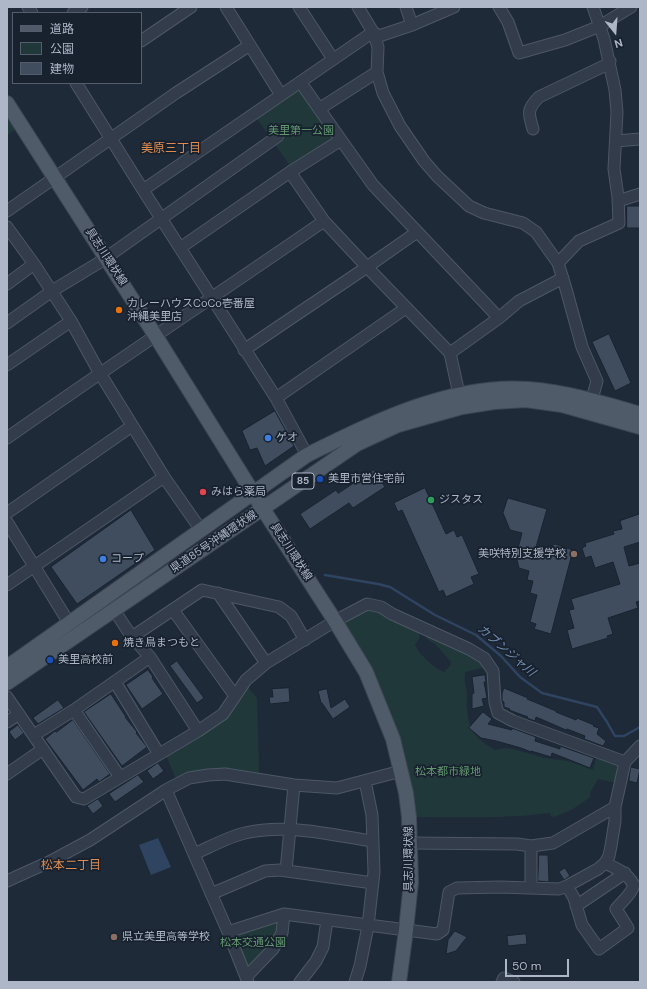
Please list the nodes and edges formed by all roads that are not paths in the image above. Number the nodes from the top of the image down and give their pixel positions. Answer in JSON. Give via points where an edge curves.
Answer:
{"nodes":[{"id":1,"x":191,"y":7,"type":"edge"},
{"id":2,"x":226,"y":7,"type":"edge"},
{"id":3,"x":299,"y":7,"type":"edge"},
{"id":4,"x":358,"y":7,"type":"edge"},
{"id":5,"x":406,"y":7,"type":"edge"},
{"id":6,"x":454,"y":7,"type":"edge"},
{"id":7,"x":499,"y":7,"type":"edge"},
{"id":8,"x":593,"y":7,"type":"edge"},
{"id":9,"x":631,"y":7,"type":"edge"},
{"id":10,"x":412,"y":25,"type":"junction"},
{"id":11,"x":600,"y":26,"type":"junction"},
{"id":12,"x":373,"y":32,"type":"junction"},
{"id":13,"x":142,"y":40,"type":"edge"},
{"id":14,"x":250,"y":45,"type":"junction"},
{"id":15,"x":333,"y":59,"type":"junction"},
{"id":16,"x":610,"y":61,"type":"junction"},
{"id":17,"x":378,"y":72,"type":"junction"},
{"id":18,"x":301,"y":83,"type":"junction"},
{"id":19,"x":77,"y":84,"type":"edge"},
{"id":20,"x":281,"y":95,"type":"junction"},
{"id":21,"x":7,"y":103,"type":"edge"},
{"id":22,"x":319,"y":109,"type":"junction"},
{"id":23,"x":533,"y":128,"type":"dead end"},
{"id":24,"x":278,"y":136,"type":"dead end"},
{"id":25,"x":111,"y":139,"type":"junction"},
{"id":26,"x":640,"y":139,"type":"edge"},
{"id":27,"x":341,"y":140,"type":"junction"},
{"id":28,"x":616,"y":141,"type":"junction"},
{"id":29,"x":290,"y":172,"type":"junction"},
{"id":30,"x":55,"y":178,"type":"junction"},
{"id":31,"x":143,"y":190,"type":"junction"},
{"id":32,"x":640,"y":194,"type":"edge"},
{"id":33,"x":618,"y":200,"type":"junction"},
{"id":34,"x":7,"y":211,"type":"edge"},
{"id":35,"x":161,"y":219,"type":"junction"},
{"id":36,"x":324,"y":221,"type":"junction"},
{"id":37,"x":7,"y":227,"type":"edge"},
{"id":38,"x":417,"y":232,"type":"junction"},
{"id":39,"x":180,"y":248,"type":"junction"},
{"id":40,"x":106,"y":258,"type":"junction"},
{"id":41,"x":558,"y":263,"type":"junction"},
{"id":42,"x":34,"y":264,"type":"junction"},
{"id":43,"x":367,"y":268,"type":"junction"},
{"id":44,"x":562,"y":278,"type":"junction"},
{"id":45,"x":7,"y":284,"type":"edge"},
{"id":46,"x":52,"y":291,"type":"junction"},
{"id":47,"x":212,"y":298,"type":"junction"},
{"id":48,"x":406,"y":308,"type":"junction"},
{"id":49,"x":499,"y":318,"type":"junction"},
{"id":50,"x":71,"y":321,"type":"junction"},
{"id":51,"x":7,"y":323,"type":"edge"},
{"id":52,"x":155,"y":335,"type":"junction"},
{"id":53,"x":244,"y":350,"type":"junction"},
{"id":54,"x":450,"y":353,"type":"junction"},
{"id":55,"x":7,"y":365,"type":"edge"},
{"id":56,"x":100,"y":372,"type":"junction"},
{"id":57,"x":459,"y":394,"type":"junction"},
{"id":58,"x":276,"y":398,"type":"junction"},
{"id":59,"x":592,"y":399,"type":"junction"},
{"id":60,"x":640,"y":414,"type":"edge"},
{"id":61,"x":132,"y":426,"type":"junction"},
{"id":62,"x":640,"y":427,"type":"edge"},
{"id":63,"x":7,"y":438,"type":"edge"},
{"id":64,"x":307,"y":455,"type":"junction"},
{"id":65,"x":164,"y":476,"type":"junction"},
{"id":66,"x":254,"y":493,"type":"junction"},
{"id":67,"x":263,"y":509,"type":"junction"},
{"id":68,"x":7,"y":513,"type":"edge"},
{"id":69,"x":7,"y":522,"type":"edge"},
{"id":70,"x":201,"y":530,"type":"junction"},
{"id":71,"x":34,"y":566,"type":"junction"},
{"id":72,"x":7,"y":585,"type":"edge"},
{"id":73,"x":218,"y":593,"type":"junction"},
{"id":74,"x":114,"y":610,"type":"junction"},
{"id":75,"x":174,"y":610,"type":"junction"},
{"id":76,"x":335,"y":621,"type":"junction"},
{"id":77,"x":69,"y":623,"type":"junction"},
{"id":78,"x":132,"y":637,"type":"junction"},
{"id":79,"x":306,"y":640,"type":"junction"},
{"id":80,"x":150,"y":657,"type":"junction"},
{"id":81,"x":266,"y":663,"type":"junction"},
{"id":82,"x":7,"y":667,"type":"edge"},
{"id":83,"x":115,"y":682,"type":"junction"},
{"id":84,"x":7,"y":683,"type":"edge"},
{"id":85,"x":235,"y":696,"type":"junction"},
{"id":86,"x":7,"y":697,"type":"edge"},
{"id":87,"x":74,"y":710,"type":"junction"},
{"id":88,"x":19,"y":714,"type":"junction"},
{"id":89,"x":7,"y":722,"type":"edge"},
{"id":90,"x":198,"y":731,"type":"junction"},
{"id":91,"x":34,"y":735,"type":"junction"},
{"id":92,"x":640,"y":746,"type":"edge"},
{"id":93,"x":43,"y":749,"type":"junction"},
{"id":94,"x":158,"y":754,"type":"junction"},
{"id":95,"x":625,"y":762,"type":"junction"},
{"id":96,"x":401,"y":771,"type":"junction"},
{"id":97,"x":7,"y":774,"type":"edge"},
{"id":98,"x":120,"y":777,"type":"junction"},
{"id":99,"x":365,"y":781,"type":"junction"},
{"id":100,"x":294,"y":785,"type":"junction"},
{"id":101,"x":166,"y":790,"type":"junction"},
{"id":102,"x":615,"y":807,"type":"junction"},
{"id":103,"x":290,"y":829,"type":"junction"},
{"id":104,"x":372,"y":841,"type":"junction"},
{"id":105,"x":410,"y":843,"type":"junction"},
{"id":106,"x":531,"y":846,"type":"junction"},
{"id":107,"x":194,"y":854,"type":"junction"},
{"id":108,"x":605,"y":863,"type":"junction"},
{"id":109,"x":286,"y":871,"type":"junction"},
{"id":110,"x":625,"y":873,"type":"junction"},
{"id":111,"x":7,"y":881,"type":"edge"},
{"id":112,"x":373,"y":883,"type":"junction"},
{"id":113,"x":567,"y":886,"type":"junction"},
{"id":114,"x":530,"y":888,"type":"junction"},
{"id":115,"x":211,"y":894,"type":"junction"},
{"id":116,"x":576,"y":906,"type":"junction"},
{"id":117,"x":284,"y":914,"type":"junction"},
{"id":118,"x":327,"y":920,"type":"junction"},
{"id":119,"x":368,"y":926,"type":"junction"},
{"id":120,"x":406,"y":930,"type":"junction"},
{"id":121,"x":228,"y":932,"type":"junction"},
{"id":122,"x":247,"y":980,"type":"edge"},
{"id":123,"x":300,"y":982,"type":"edge"},
{"id":124,"x":355,"y":982,"type":"edge"},
{"id":125,"x":399,"y":982,"type":"edge"},
{"id":126,"x":502,"y":982,"type":"edge"},
{"id":127,"x":514,"y":982,"type":"edge"}],
"edges":[{"from":1,"to":13,"type":"street"},
{"from":2,"to":14,"type":"street"},
{"from":3,"to":15,"type":"street"},
{"from":4,"to":12,"type":"street"},
{"from":5,"to":10,"type":"street"},
{"from":6,"to":10,"type":"street"},
{"from":7,"to":11,"type":"street","via":[[508,22],[518,54]]},
{"from":8,"to":11,"type":"street"},
{"from":9,"to":11,"type":"street"},
{"from":10,"to":12,"type":"street","via":[[379,36]]},
{"from":11,"to":16,"type":"street"},
{"from":12,"to":15,"type":"street"},
{"from":12,"to":17,"type":"street","via":[[378,47]]},
{"from":14,"to":20,"type":"street"},
{"from":14,"to":25,"type":"street"},
{"from":15,"to":18,"type":"street"},
{"from":16,"to":23,"type":"street","via":[[539,97],[531,105],[529,117]]},
{"from":16,"to":28,"type":"street","via":[[617,112]]},
{"from":17,"to":22,"type":"street"},
{"from":17,"to":41,"type":"street","via":[[382,93],[400,126],[437,176],[469,206],[484,213],[523,223],[532,229]]},
{"from":18,"to":20,"type":"street"},
{"from":18,"to":22,"type":"street"},
{"from":19,"to":25,"type":"street"},
{"from":20,"to":31,"type":"street"},
{"from":21,"to":30,"type":"main road","name":"具志川環状線"},
{"from":22,"to":27,"type":"street"},
{"from":24,"to":35,"type":"street"},
{"from":25,"to":30,"type":"street"},
{"from":25,"to":31,"type":"street"},
{"from":26,"to":28,"type":"street"},
{"from":27,"to":29,"type":"street"},
{"from":27,"to":38,"type":"street","via":[[373,185]]},
{"from":28,"to":33,"type":"street","via":[[614,169]]},
{"from":29,"to":36,"type":"street"},
{"from":29,"to":39,"type":"street"},
{"from":30,"to":34,"type":"street"},
{"from":30,"to":40,"type":"main road","name":"具志川環状線"},
{"from":31,"to":35,"type":"street"},
{"from":32,"to":33,"type":"street"},
{"from":33,"to":41,"type":"street","via":[[619,223],[579,241]]},
{"from":35,"to":39,"type":"street"},
{"from":35,"to":40,"type":"street"},
{"from":36,"to":43,"type":"street"},
{"from":36,"to":47,"type":"street"},
{"from":37,"to":42,"type":"street"},
{"from":38,"to":43,"type":"street"},
{"from":38,"to":49,"type":"street"},
{"from":39,"to":47,"type":"street"},
{"from":40,"to":46,"type":"street"},
{"from":40,"to":52,"type":"main road","name":"具志川環状線"},
{"from":41,"to":44,"type":"street"},
{"from":42,"to":45,"type":"street"},
{"from":42,"to":46,"type":"street"},
{"from":43,"to":48,"type":"street"},
{"from":43,"to":53,"type":"street"},
{"from":44,"to":49,"type":"street","via":[[519,301]]},
{"from":44,"to":59,"type":"street","via":[[582,347],[597,381]]},
{"from":46,"to":50,"type":"street"},
{"from":46,"to":51,"type":"street"},
{"from":47,"to":52,"type":"street"},
{"from":47,"to":53,"type":"street"},
{"from":48,"to":54,"type":"street"},
{"from":48,"to":58,"type":"street"},
{"from":49,"to":54,"type":"street"},
{"from":50,"to":55,"type":"street"},
{"from":50,"to":56,"type":"street"},
{"from":52,"to":56,"type":"street"},
{"from":52,"to":66,"type":"main road","name":"具志川環状線"},
{"from":53,"to":58,"type":"street"},
{"from":54,"to":57,"type":"street"},
{"from":56,"to":61,"type":"street"},
{"from":56,"to":63,"type":"street"},
{"from":57,"to":59,"type":"main road","name":"県道85号沖縄環状線","number":"85","via":[[494,389],[527,389]]},
{"from":57,"to":64,"type":"main road","name":"県道85号沖縄環状線","number":"85","via":[[394,414]]},
{"from":58,"to":64,"type":"street"},
{"from":59,"to":60,"type":"main road","name":"県道85号沖縄環状線","number":"85"},
{"from":61,"to":65,"type":"street"},
{"from":61,"to":68,"type":"street"},
{"from":62,"to":67,"type":"main road","name":"県道85号沖縄環状線","number":"85","via":[[562,404],[526,400],[462,407],[398,425],[357,444]]},
{"from":64,"to":66,"type":"main road","name":"県道85号沖縄環状線","number":"85"},
{"from":65,"to":70,"type":"street"},
{"from":65,"to":71,"type":"street"},
{"from":66,"to":67,"type":"main road","name":"具志川環状線"},
{"from":66,"to":70,"type":"main road","name":"県道85号沖縄環状線","number":"85"},
{"from":67,"to":74,"type":"main road","name":"県道85号沖縄環状線","number":"85"},
{"from":67,"to":76,"type":"main road","name":"具志川環状線"},
{"from":69,"to":71,"type":"street"},
{"from":70,"to":77,"type":"main road","name":"県道85号沖縄環状線","number":"85"},
{"from":71,"to":72,"type":"street"},
{"from":71,"to":77,"type":"street"},
{"from":73,"to":75,"type":"street","via":[[202,590]]},
{"from":73,"to":79,"type":"street","via":[[279,607],[291,616]]},
{"from":73,"to":81,"type":"street"},
{"from":74,"to":78,"type":"street"},
{"from":74,"to":84,"type":"main road","name":"県道85号沖縄環状線","number":"85"},
{"from":75,"to":78,"type":"street"},
{"from":75,"to":85,"type":"street"},
{"from":76,"to":79,"type":"street"},
{"from":76,"to":95,"type":"street","via":[[367,604],[381,607],[469,649],[484,658],[493,671],[498,713],[513,721]]},
{"from":76,"to":96,"type":"main road","name":"具志川環状線","via":[[366,672],[393,739]]},
{"from":77,"to":82,"type":"main road","name":"県道85号沖縄環状線","number":"85"},
{"from":78,"to":80,"type":"street"},
{"from":79,"to":81,"type":"street"},
{"from":80,"to":83,"type":"street"},
{"from":80,"to":90,"type":"street"},
{"from":81,"to":85,"type":"street","via":[[246,680]]},
{"from":83,"to":87,"type":"street"},
{"from":83,"to":94,"type":"street"},
{"from":85,"to":90,"type":"street","via":[[223,714]]},
{"from":86,"to":88,"type":"street"},
{"from":87,"to":91,"type":"street"},
{"from":87,"to":98,"type":"street"},
{"from":88,"to":89,"type":"street"},
{"from":88,"to":91,"type":"street"},
{"from":90,"to":94,"type":"street"},
{"from":91,"to":93,"type":"street"},
{"from":92,"to":95,"type":"street"},
{"from":93,"to":97,"type":"street"},
{"from":93,"to":98,"type":"street","via":[[76,797],[84,799]]},
{"from":94,"to":98,"type":"street"},
{"from":95,"to":102,"type":"street"},
{"from":96,"to":99,"type":"street"},
{"from":96,"to":105,"type":"main road","name":"具志川環状線","via":[[409,817]]},
{"from":99,"to":100,"type":"street","via":[[337,788]]},
{"from":99,"to":104,"type":"street","via":[[372,815]]},
{"from":100,"to":101,"type":"street","via":[[225,774],[189,778]]},
{"from":100,"to":103,"type":"street"},
{"from":101,"to":107,"type":"street"},
{"from":101,"to":111,"type":"street","via":[[90,840]]},
{"from":102,"to":106,"type":"street","via":[[553,844]]},
{"from":102,"to":108,"type":"street","via":[[611,846]]},
{"from":103,"to":104,"type":"street"},
{"from":103,"to":107,"type":"street","via":[[243,833]]},
{"from":103,"to":109,"type":"street"},
{"from":104,"to":112,"type":"street"},
{"from":105,"to":106,"type":"street"},
{"from":105,"to":120,"type":"main road","name":"具志川環状線","via":[[411,882]]},
{"from":106,"to":114,"type":"street"},
{"from":107,"to":115,"type":"street"},
{"from":108,"to":110,"type":"street"},
{"from":108,"to":113,"type":"street"},
{"from":109,"to":112,"type":"street"},
{"from":109,"to":115,"type":"street","via":[[265,871]]},
{"from":110,"to":116,"type":"street"},
{"from":110,"to":116,"type":"street","via":[[634,885],[632,893],[616,909],[628,928],[599,949],[582,924]]},
{"from":112,"to":119,"type":"street"},
{"from":113,"to":114,"type":"street","via":[[559,889]]},
{"from":113,"to":116,"type":"street"},
{"from":114,"to":120,"type":"street","via":[[457,888],[449,892],[443,930],[437,934]]},
{"from":115,"to":121,"type":"street"},
{"from":117,"to":118,"type":"street"},
{"from":117,"to":121,"type":"street"},
{"from":117,"to":122,"type":"street","via":[[282,932],[273,949]]},
{"from":118,"to":119,"type":"street"},
{"from":118,"to":123,"type":"street","via":[[323,947]]},
{"from":119,"to":120,"type":"street"},
{"from":119,"to":124,"type":"street"},
{"from":120,"to":125,"type":"main road","name":"具志川環状線"},
{"from":121,"to":122,"type":"street"},
{"from":126,"to":127,"type":"street","via":[[504,978]]}]}
